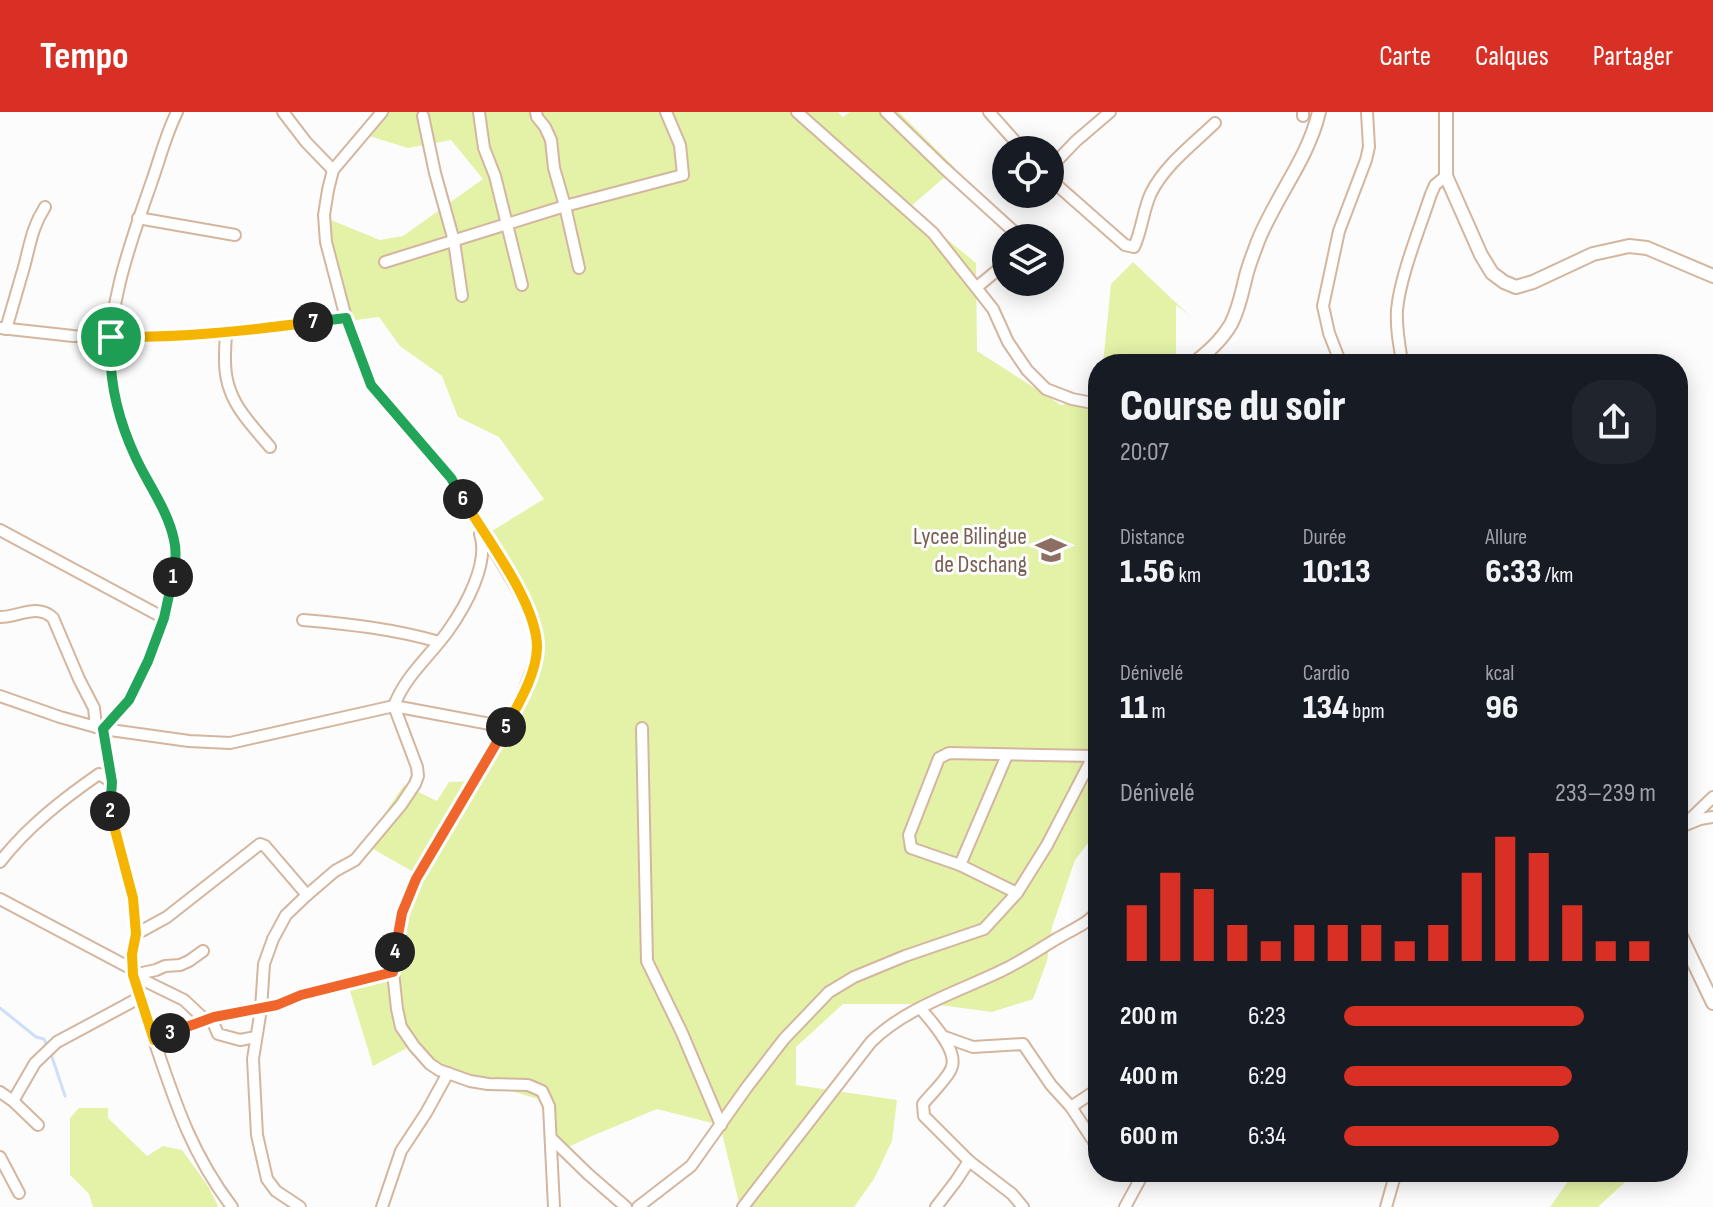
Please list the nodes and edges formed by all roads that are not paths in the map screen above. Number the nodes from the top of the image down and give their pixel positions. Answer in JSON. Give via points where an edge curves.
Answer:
{"nodes":[{"id":1,"x":177,"y":112,"type":"edge"},
{"id":2,"x":283,"y":112,"type":"edge"},
{"id":3,"x":382,"y":112,"type":"edge"},
{"id":4,"x":479,"y":112,"type":"edge"},
{"id":5,"x":536,"y":112,"type":"edge"},
{"id":6,"x":666,"y":112,"type":"edge"},
{"id":7,"x":797,"y":112,"type":"edge"},
{"id":8,"x":886,"y":112,"type":"edge"},
{"id":9,"x":989,"y":112,"type":"edge"},
{"id":10,"x":1319,"y":112,"type":"edge"},
{"id":11,"x":1367,"y":112,"type":"edge"},
{"id":12,"x":1446,"y":112,"type":"edge"},
{"id":13,"x":1104,"y":113,"type":"edge"},
{"id":14,"x":423,"y":116,"type":"dead end"},
{"id":15,"x":1215,"y":123,"type":"dead end"},
{"id":16,"x":1010,"y":136,"type":"edge"},
{"id":17,"x":1064,"y":153,"type":"edge"},
{"id":18,"x":333,"y":170,"type":"junction"},
{"id":19,"x":1446,"y":176,"type":"junction"},
{"id":20,"x":1064,"y":191,"type":"edge"},
{"id":21,"x":565,"y":206,"type":"junction"},
{"id":22,"x":45,"y":207,"type":"dead end"},
{"id":23,"x":138,"y":218,"type":"junction"},
{"id":24,"x":508,"y":223,"type":"junction"},
{"id":25,"x":1006,"y":224,"type":"edge"},
{"id":26,"x":235,"y":235,"type":"dead end"},
{"id":27,"x":454,"y":241,"type":"junction"},
{"id":28,"x":385,"y":262,"type":"dead end"},
{"id":29,"x":579,"y":268,"type":"dead end"},
{"id":30,"x":992,"y":275,"type":"edge"},
{"id":31,"x":1713,"y":276,"type":"edge"},
{"id":32,"x":522,"y":285,"type":"dead end"},
{"id":33,"x":977,"y":287,"type":"junction"},
{"id":34,"x":462,"y":296,"type":"dead end"},
{"id":35,"x":346,"y":318,"type":"junction"},
{"id":36,"x":3,"y":328,"type":"edge"},
{"id":37,"x":226,"y":333,"type":"junction"},
{"id":38,"x":111,"y":337,"type":"junction"},
{"id":39,"x":1204,"y":354,"type":"edge"},
{"id":40,"x":1337,"y":354,"type":"edge"},
{"id":41,"x":1401,"y":354,"type":"edge"},
{"id":42,"x":1088,"y":402,"type":"edge"},
{"id":43,"x":270,"y":447,"type":"dead end"},
{"id":44,"x":475,"y":520,"type":"junction"},
{"id":45,"x":0,"y":530,"type":"edge"},
{"id":46,"x":0,"y":617,"type":"edge"},
{"id":47,"x":164,"y":618,"type":"junction"},
{"id":48,"x":303,"y":620,"type":"dead end"},
{"id":49,"x":439,"y":642,"type":"junction"},
{"id":50,"x":0,"y":696,"type":"edge"},
{"id":51,"x":394,"y":706,"type":"junction"},
{"id":52,"x":506,"y":727,"type":"junction"},
{"id":53,"x":100,"y":728,"type":"junction"},
{"id":54,"x":642,"y":728,"type":"dead end"},
{"id":55,"x":1088,"y":752,"type":"edge"},
{"id":56,"x":1007,"y":755,"type":"junction"},
{"id":57,"x":1088,"y":767,"type":"edge"},
{"id":58,"x":112,"y":782,"type":"junction"},
{"id":59,"x":1713,"y":797,"type":"edge"},
{"id":60,"x":1713,"y":817,"type":"edge"},
{"id":61,"x":1688,"y":820,"type":"edge"},
{"id":62,"x":1688,"y":824,"type":"edge"},
{"id":63,"x":0,"y":862,"type":"edge"},
{"id":64,"x":960,"y":865,"type":"junction"},
{"id":65,"x":1017,"y":893,"type":"junction"},
{"id":66,"x":307,"y":895,"type":"junction"},
{"id":67,"x":0,"y":899,"type":"edge"},
{"id":68,"x":1088,"y":918,"type":"edge"},
{"id":69,"x":136,"y":934,"type":"junction"},
{"id":70,"x":203,"y":951,"type":"dead end"},
{"id":71,"x":1688,"y":951,"type":"edge"},
{"id":72,"x":393,"y":972,"type":"junction"},
{"id":73,"x":133,"y":975,"type":"junction"},
{"id":74,"x":139,"y":998,"type":"junction"},
{"id":75,"x":1713,"y":1003,"type":"edge"},
{"id":76,"x":261,"y":1009,"type":"junction"},
{"id":77,"x":921,"y":1009,"type":"junction"},
{"id":78,"x":207,"y":1019,"type":"junction"},
{"id":79,"x":942,"y":1036,"type":"junction"},
{"id":80,"x":256,"y":1037,"type":"junction"},
{"id":81,"x":154,"y":1040,"type":"junction"},
{"id":82,"x":448,"y":1073,"type":"junction"},
{"id":83,"x":0,"y":1092,"type":"edge"},
{"id":84,"x":1088,"y":1096,"type":"edge"},
{"id":85,"x":13,"y":1101,"type":"junction"},
{"id":86,"x":1071,"y":1107,"type":"junction"},
{"id":87,"x":38,"y":1125,"type":"dead end"},
{"id":88,"x":721,"y":1125,"type":"junction"},
{"id":89,"x":1088,"y":1133,"type":"edge"},
{"id":90,"x":551,"y":1138,"type":"junction"},
{"id":91,"x":0,"y":1157,"type":"edge"},
{"id":92,"x":969,"y":1161,"type":"junction"},
{"id":93,"x":1139,"y":1182,"type":"edge"},
{"id":94,"x":1393,"y":1182,"type":"edge"},
{"id":95,"x":19,"y":1193,"type":"dead end"},
{"id":96,"x":623,"y":1205,"type":"edge"},
{"id":97,"x":232,"y":1207,"type":"edge"},
{"id":98,"x":300,"y":1207,"type":"edge"},
{"id":99,"x":382,"y":1207,"type":"edge"},
{"id":100,"x":554,"y":1207,"type":"edge"},
{"id":101,"x":638,"y":1207,"type":"edge"},
{"id":102,"x":743,"y":1207,"type":"edge"},
{"id":103,"x":936,"y":1207,"type":"edge"},
{"id":104,"x":1023,"y":1207,"type":"edge"},
{"id":105,"x":1125,"y":1207,"type":"edge"},
{"id":106,"x":1386,"y":1207,"type":"edge"}],
"edges":[{"from":1,"to":23,"type":"street"},
{"from":2,"to":18,"type":"street"},
{"from":3,"to":18,"type":"street"},
{"from":4,"to":24,"type":"street","via":[[484,148]]},
{"from":5,"to":21,"type":"street","via":[[551,140]]},
{"from":6,"to":21,"type":"street","via":[[680,145],[683,175]]},
{"from":7,"to":33,"type":"street","via":[[933,233]]},
{"from":8,"to":25,"type":"street"},
{"from":9,"to":16,"type":"street"},
{"from":10,"to":39,"type":"street","via":[[1308,148],[1259,239],[1231,324]]},
{"from":11,"to":40,"type":"street","via":[[1369,147],[1339,231],[1323,306]]},
{"from":12,"to":19,"type":"street"},
{"from":13,"to":17,"type":"street"},
{"from":14,"to":27,"type":"street"},
{"from":15,"to":20,"type":"street","via":[[1152,190],[1134,247],[1125,245]]},
{"from":18,"to":35,"type":"street","via":[[324,215],[326,242]]},
{"from":19,"to":31,"type":"street","via":[[1486,264],[1516,287],[1593,254],[1629,246],[1647,248]]},
{"from":19,"to":41,"type":"street","via":[[1435,185],[1402,282],[1397,308]]},
{"from":21,"to":24,"type":"street"},
{"from":21,"to":29,"type":"street"},
{"from":22,"to":36,"type":"street","via":[[30,238]]},
{"from":23,"to":26,"type":"street"},
{"from":23,"to":38,"type":"street"},
{"from":24,"to":27,"type":"street"},
{"from":24,"to":32,"type":"street"},
{"from":27,"to":28,"type":"street"},
{"from":27,"to":34,"type":"street"},
{"from":30,"to":33,"type":"street"},
{"from":33,"to":42,"type":"street","via":[[1027,370],[1046,389]]},
{"from":35,"to":37,"type":"street"},
{"from":35,"to":44,"type":"street","via":[[371,385],[451,478]]},
{"from":36,"to":38,"type":"street"},
{"from":37,"to":38,"type":"street"},
{"from":37,"to":43,"type":"street","via":[[224,364],[230,391]]},
{"from":38,"to":47,"type":"street","via":[[112,378],[123,427],[174,539],[176,560]]},
{"from":44,"to":49,"type":"street","via":[[483,543],[481,565]]},
{"from":44,"to":52,"type":"street","via":[[521,595],[537,646]]},
{"from":45,"to":47,"type":"street"},
{"from":46,"to":53,"type":"street","via":[[34,610],[53,618]]},
{"from":47,"to":53,"type":"street","via":[[129,700]]},
{"from":48,"to":49,"type":"street"},
{"from":49,"to":51,"type":"street","via":[[410,676]]},
{"from":50,"to":53,"type":"street"},
{"from":51,"to":52,"type":"street"},
{"from":51,"to":53,"type":"street","via":[[230,743]]},
{"from":51,"to":66,"type":"street","via":[[417,767],[415,784],[355,860]]},
{"from":52,"to":72,"type":"street","via":[[416,879],[402,913]]},
{"from":53,"to":58,"type":"street"},
{"from":54,"to":88,"type":"street","via":[[647,961]]},
{"from":55,"to":56,"type":"street"},
{"from":56,"to":64,"type":"street"},
{"from":56,"to":64,"type":"street","via":[[949,753],[939,758],[909,841],[911,848]]},
{"from":57,"to":65,"type":"street"},
{"from":58,"to":63,"type":"street","via":[[99,774],[76,790]]},
{"from":58,"to":69,"type":"street","via":[[109,809],[133,898]]},
{"from":59,"to":61,"type":"street"},
{"from":60,"to":62,"type":"street"},
{"from":64,"to":65,"type":"street"},
{"from":65,"to":88,"type":"street","via":[[984,929],[905,956],[829,992],[784,1039]]},
{"from":66,"to":69,"type":"street","via":[[260,844],[167,917]]},
{"from":66,"to":76,"type":"street","via":[[286,915],[267,952]]},
{"from":67,"to":73,"type":"street","via":[[132,969]]},
{"from":68,"to":77,"type":"street","via":[[1007,968]]},
{"from":69,"to":73,"type":"street"},
{"from":70,"to":73,"type":"street","via":[[180,965]]},
{"from":71,"to":75,"type":"street"},
{"from":72,"to":76,"type":"street"},
{"from":72,"to":82,"type":"street","via":[[401,1027],[430,1064]]},
{"from":73,"to":74,"type":"street"},
{"from":73,"to":78,"type":"street","via":[[184,1000]]},
{"from":74,"to":81,"type":"street"},
{"from":74,"to":85,"type":"street","via":[[57,1042],[35,1063]]},
{"from":76,"to":78,"type":"street"},
{"from":76,"to":80,"type":"street"},
{"from":77,"to":79,"type":"street"},
{"from":77,"to":102,"type":"street","via":[[871,1042]]},
{"from":78,"to":80,"type":"street","via":[[218,1034],[240,1040]]},
{"from":78,"to":81,"type":"street"},
{"from":79,"to":86,"type":"street","via":[[973,1047],[1023,1044]]},
{"from":79,"to":92,"type":"street","via":[[953,1068],[923,1104],[924,1116]]},
{"from":80,"to":98,"type":"street","via":[[257,1135],[267,1179]]},
{"from":81,"to":97,"type":"street","via":[[189,1137]]},
{"from":82,"to":90,"type":"street","via":[[542,1091],[549,1106]]},
{"from":82,"to":99,"type":"street","via":[[401,1151]]},
{"from":83,"to":85,"type":"street"},
{"from":84,"to":86,"type":"street"},
{"from":85,"to":87,"type":"street"},
{"from":86,"to":89,"type":"street"},
{"from":88,"to":101,"type":"street","via":[[691,1166]]},
{"from":90,"to":96,"type":"street"},
{"from":90,"to":100,"type":"street"},
{"from":91,"to":95,"type":"street"},
{"from":92,"to":103,"type":"street"},
{"from":92,"to":104,"type":"street"},
{"from":93,"to":105,"type":"street"},
{"from":94,"to":106,"type":"street"}]}
